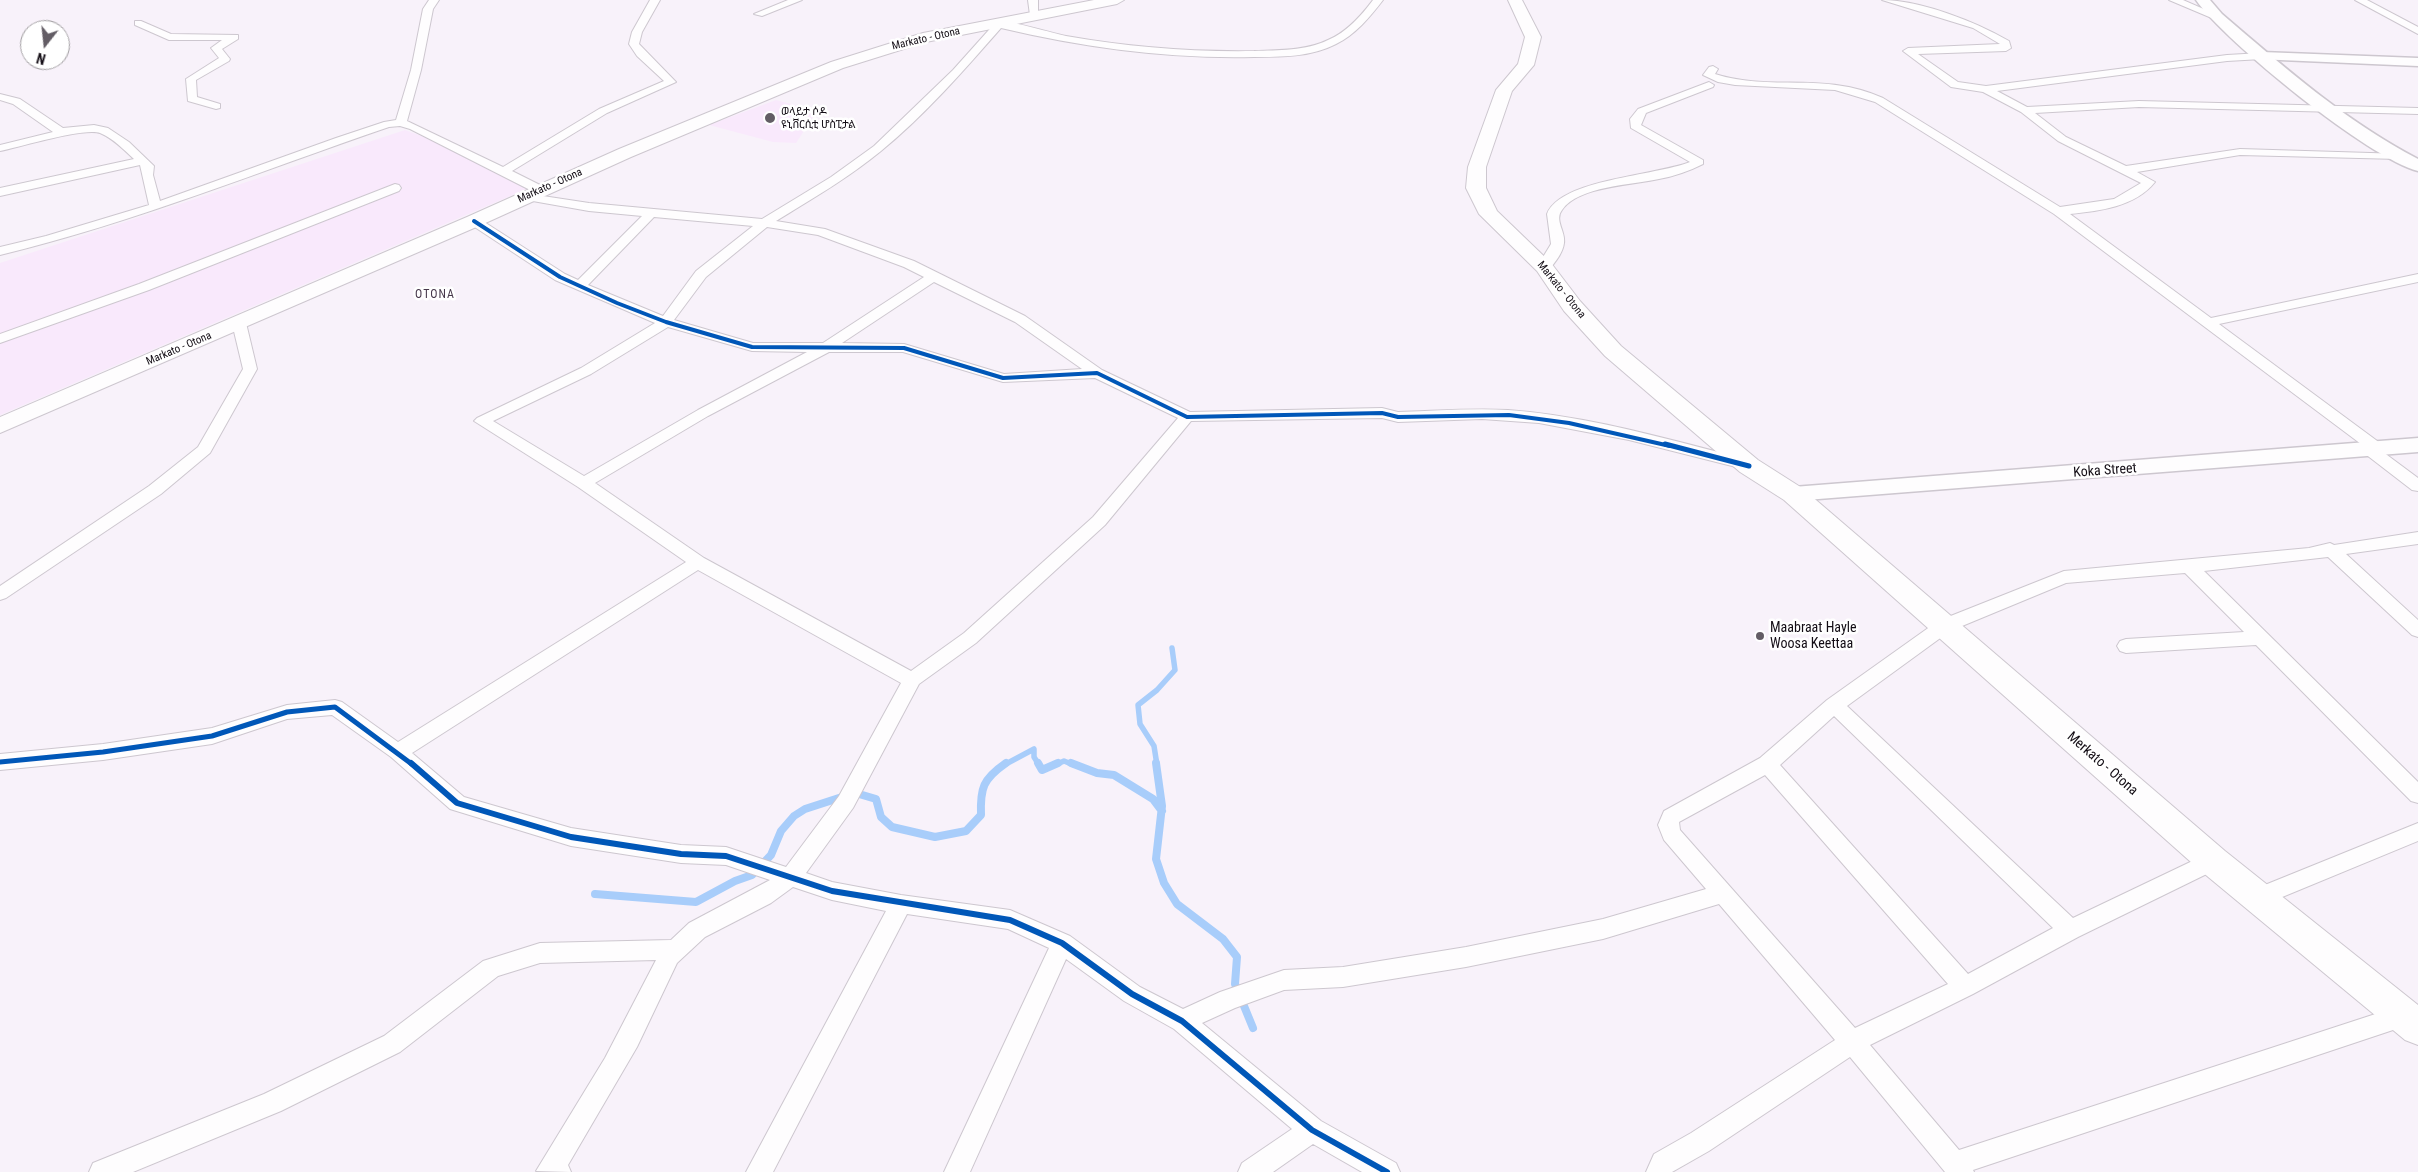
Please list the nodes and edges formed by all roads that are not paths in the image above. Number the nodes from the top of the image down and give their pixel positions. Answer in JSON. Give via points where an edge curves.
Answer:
{"nodes":[{"id":1,"x":434,"y":0,"type":"edge"},
{"id":2,"x":655,"y":0,"type":"edge"},
{"id":3,"x":797,"y":0,"type":"edge"},
{"id":4,"x":1117,"y":0,"type":"edge"},
{"id":5,"x":1378,"y":0,"type":"edge"},
{"id":6,"x":1515,"y":0,"type":"edge"},
{"id":7,"x":1887,"y":0,"type":"edge"},
{"id":8,"x":2174,"y":0,"type":"edge"},
{"id":9,"x":2203,"y":0,"type":"edge"},
{"id":10,"x":2360,"y":0,"type":"edge"},
{"id":11,"x":1034,"y":7,"type":"edge"},
{"id":12,"x":758,"y":14,"type":"dead end"},
{"id":13,"x":2217,"y":17,"type":"junction"},
{"id":14,"x":138,"y":23,"type":"dead end"},
{"id":15,"x":999,"y":24,"type":"junction"},
{"id":16,"x":2418,"y":31,"type":"edge"},
{"id":17,"x":2262,"y":56,"type":"junction"},
{"id":18,"x":2418,"y":62,"type":"edge"},
{"id":19,"x":1713,"y":69,"type":"dead end"},
{"id":20,"x":1709,"y":85,"type":"dead end"},
{"id":21,"x":1986,"y":88,"type":"junction"},
{"id":22,"x":0,"y":97,"type":"edge"},
{"id":23,"x":216,"y":106,"type":"dead end"},
{"id":24,"x":2323,"y":108,"type":"junction"},
{"id":25,"x":2026,"y":110,"type":"junction"},
{"id":26,"x":2418,"y":111,"type":"edge"},
{"id":27,"x":402,"y":123,"type":"junction"},
{"id":28,"x":67,"y":132,"type":"junction"},
{"id":29,"x":0,"y":148,"type":"edge"},
{"id":30,"x":2399,"y":156,"type":"junction"},
{"id":31,"x":143,"y":161,"type":"junction"},
{"id":32,"x":2418,"y":166,"type":"edge"},
{"id":33,"x":2124,"y":170,"type":"junction"},
{"id":34,"x":502,"y":172,"type":"junction"},
{"id":35,"x":395,"y":188,"type":"dead end"},
{"id":36,"x":0,"y":192,"type":"edge"},
{"id":37,"x":534,"y":193,"type":"junction"},
{"id":38,"x":155,"y":205,"type":"junction"},
{"id":39,"x":2058,"y":211,"type":"junction"},
{"id":40,"x":651,"y":213,"type":"junction"},
{"id":41,"x":474,"y":222,"type":"junction"},
{"id":42,"x":764,"y":223,"type":"junction"},
{"id":43,"x":0,"y":251,"type":"edge"},
{"id":44,"x":1544,"y":267,"type":"junction"},
{"id":45,"x":934,"y":276,"type":"junction"},
{"id":46,"x":2418,"y":278,"type":"edge"},
{"id":47,"x":580,"y":286,"type":"junction"},
{"id":48,"x":666,"y":322,"type":"junction"},
{"id":49,"x":239,"y":323,"type":"junction"},
{"id":50,"x":2206,"y":323,"type":"junction"},
{"id":51,"x":0,"y":339,"type":"edge"},
{"id":52,"x":827,"y":347,"type":"junction"},
{"id":53,"x":1097,"y":372,"type":"junction"},
{"id":54,"x":1187,"y":417,"type":"junction"},
{"id":55,"x":0,"y":426,"type":"edge"},
{"id":56,"x":2418,"y":446,"type":"edge"},
{"id":57,"x":2374,"y":449,"type":"junction"},
{"id":58,"x":1749,"y":466,"type":"junction"},
{"id":59,"x":584,"y":483,"type":"junction"},
{"id":60,"x":2418,"y":486,"type":"edge"},
{"id":61,"x":1793,"y":494,"type":"junction"},
{"id":62,"x":2418,"y":538,"type":"edge"},
{"id":63,"x":2330,"y":549,"type":"junction"},
{"id":64,"x":698,"y":562,"type":"junction"},
{"id":65,"x":2189,"y":568,"type":"junction"},
{"id":66,"x":0,"y":594,"type":"edge"},
{"id":67,"x":1944,"y":626,"type":"junction"},
{"id":68,"x":2418,"y":630,"type":"edge"},
{"id":69,"x":2260,"y":638,"type":"junction"},
{"id":70,"x":2126,"y":646,"type":"dead end"},
{"id":71,"x":912,"y":680,"type":"junction"},
{"id":72,"x":1834,"y":705,"type":"junction"},
{"id":73,"x":398,"y":752,"type":"junction"},
{"id":74,"x":0,"y":762,"type":"edge"},
{"id":75,"x":1767,"y":764,"type":"junction"},
{"id":76,"x":2418,"y":795,"type":"edge"},
{"id":77,"x":2418,"y":832,"type":"edge"},
{"id":78,"x":2213,"y":861,"type":"junction"},
{"id":79,"x":771,"y":871,"type":"junction"},
{"id":80,"x":1722,"y":894,"type":"junction"},
{"id":81,"x":2258,"y":898,"type":"junction"},
{"id":82,"x":901,"y":904,"type":"junction"},
{"id":83,"x":2070,"y":930,"type":"junction"},
{"id":84,"x":1062,"y":943,"type":"junction"},
{"id":85,"x":674,"y":950,"type":"junction"},
{"id":86,"x":1965,"y":987,"type":"junction"},
{"id":87,"x":1182,"y":1021,"type":"junction"},
{"id":88,"x":2410,"y":1022,"type":"edge"},
{"id":89,"x":1852,"y":1042,"type":"junction"},
{"id":90,"x":1312,"y":1130,"type":"junction"},
{"id":91,"x":1957,"y":1168,"type":"edge"},
{"id":92,"x":102,"y":1172,"type":"edge"},
{"id":93,"x":558,"y":1172,"type":"edge"},
{"id":94,"x":759,"y":1172,"type":"edge"},
{"id":95,"x":957,"y":1172,"type":"edge"},
{"id":96,"x":1251,"y":1172,"type":"edge"},
{"id":97,"x":1387,"y":1172,"type":"edge"},
{"id":98,"x":1659,"y":1172,"type":"edge"}],
"edges":[{"from":1,"to":27,"type":"street","via":[[428,9]]},
{"from":2,"to":34,"type":"street","via":[[634,44],[671,82],[603,110]]},
{"from":3,"to":12,"type":"street"},
{"from":4,"to":11,"type":"main road","name":"Markato - Otona"},
{"from":5,"to":15,"type":"street","via":[[1363,19],[1333,42],[1292,52],[1201,55],[1139,51],[1053,38]]},
{"from":6,"to":44,"type":"main road","name":"Markato - Otona","via":[[1534,37],[1526,65],[1504,90],[1477,167],[1476,188],[1489,214]]},
{"from":7,"to":21,"type":"street","via":[[1976,26],[2006,44],[2006,48],[1908,51],[1955,85]]},
{"from":8,"to":13,"type":"street"},
{"from":9,"to":13,"type":"main road"},
{"from":10,"to":16,"type":"street"},
{"from":11,"to":15,"type":"main road","name":"Markato - Otona"},
{"from":13,"to":17,"type":"main road"},
{"from":14,"to":23,"type":"street","via":[[169,37],[234,37],[216,48],[224,59],[191,79],[192,99]]},
{"from":15,"to":37,"type":"main road","name":"Markato - Otona","via":[[894,45],[838,65]]},
{"from":15,"to":42,"type":"street","via":[[957,72],[878,148],[835,180]]},
{"from":17,"to":18,"type":"street"},
{"from":17,"to":21,"type":"street"},
{"from":17,"to":24,"type":"main road"},
{"from":19,"to":39,"type":"street","via":[[1708,71],[1708,75],[1739,83],[1818,85],[1846,88],[1868,95]]},
{"from":20,"to":44,"type":"street","via":[[1642,111],[1636,118],[1635,126],[1699,162],[1670,173],[1583,190],[1567,199],[1555,210],[1552,224],[1558,239],[1555,253]]},
{"from":21,"to":25,"type":"street"},
{"from":22,"to":28,"type":"street","via":[[31,110],[45,123]]},
{"from":24,"to":25,"type":"street","via":[[2139,104]]},
{"from":24,"to":26,"type":"street"},
{"from":24,"to":30,"type":"main road"},
{"from":25,"to":33,"type":"street","via":[[2062,139]]},
{"from":27,"to":34,"type":"street","via":[[414,126]]},
{"from":27,"to":38,"type":"street","via":[[388,124]]},
{"from":28,"to":29,"type":"street"},
{"from":28,"to":31,"type":"street","via":[[99,129]]},
{"from":30,"to":32,"type":"main road"},
{"from":30,"to":33,"type":"street","via":[[2240,152]]},
{"from":31,"to":36,"type":"street"},
{"from":31,"to":38,"type":"street","via":[[148,166],[147,175]]},
{"from":33,"to":39,"type":"street","via":[[2149,182],[2136,195],[2119,203]]},
{"from":34,"to":37,"type":"street"},
{"from":35,"to":51,"type":"street","via":[[144,287]]},
{"from":37,"to":40,"type":"street","via":[[589,207]]},
{"from":37,"to":41,"type":"main road","name":"Markato - Otona"},
{"from":38,"to":43,"type":"street","via":[[50,240]]},
{"from":39,"to":50,"type":"street"},
{"from":40,"to":42,"type":"street"},
{"from":40,"to":47,"type":"street"},
{"from":41,"to":47,"type":"street","via":[[560,277]]},
{"from":41,"to":49,"type":"main road","name":"Markato - Otona"},
{"from":42,"to":45,"type":"street","via":[[821,232]]},
{"from":42,"to":48,"type":"street","via":[[701,274]]},
{"from":44,"to":58,"type":"main road","name":"Markato - Otona","via":[[1572,306],[1613,351]]},
{"from":45,"to":52,"type":"street"},
{"from":45,"to":53,"type":"street","via":[[1020,320]]},
{"from":46,"to":50,"type":"street"},
{"from":47,"to":48,"type":"street"},
{"from":48,"to":52,"type":"street","via":[[752,347]]},
{"from":48,"to":59,"type":"street","via":[[586,371],[482,420]]},
{"from":49,"to":55,"type":"main road","name":"Markato - Otona"},
{"from":49,"to":66,"type":"street","via":[[250,369],[204,450],[155,490]]},
{"from":50,"to":57,"type":"street"},
{"from":52,"to":53,"type":"street","via":[[904,348],[1003,378]]},
{"from":52,"to":59,"type":"street","via":[[703,413]]},
{"from":53,"to":54,"type":"street"},
{"from":54,"to":58,"type":"street","via":[[1382,413],[1398,417],[1508,415],[1670,445]]},
{"from":54,"to":71,"type":"street","via":[[1100,521],[970,638]]},
{"from":56,"to":57,"type":"main road","name":"Koka Street"},
{"from":57,"to":60,"type":"street"},
{"from":57,"to":61,"type":"main road","name":"Koka Street"},
{"from":58,"to":61,"type":"main road","name":"Markato - Otona"},
{"from":59,"to":64,"type":"street"},
{"from":61,"to":67,"type":"main road","name":"Merkato - Otona"},
{"from":62,"to":63,"type":"street"},
{"from":63,"to":65,"type":"street"},
{"from":63,"to":68,"type":"street"},
{"from":64,"to":71,"type":"street"},
{"from":64,"to":73,"type":"street"},
{"from":65,"to":67,"type":"street","via":[[2064,577]]},
{"from":65,"to":69,"type":"street"},
{"from":67,"to":72,"type":"street"},
{"from":67,"to":78,"type":"main road","name":"Merkato - Otona"},
{"from":69,"to":70,"type":"street"},
{"from":69,"to":76,"type":"street"},
{"from":71,"to":79,"type":"street","via":[[846,802]]},
{"from":72,"to":75,"type":"street"},
{"from":72,"to":83,"type":"street"},
{"from":73,"to":74,"type":"street","via":[[335,707],[287,712],[212,736],[103,752]]},
{"from":73,"to":79,"type":"street","via":[[457,803],[571,837],[681,854],[726,856]]},
{"from":75,"to":80,"type":"street","via":[[1672,817],[1668,824],[1671,834]]},
{"from":75,"to":86,"type":"street"},
{"from":77,"to":81,"type":"street"},
{"from":78,"to":81,"type":"main road","name":"Merkato - Otona"},
{"from":78,"to":83,"type":"street"},
{"from":79,"to":82,"type":"street","via":[[832,891]]},
{"from":79,"to":85,"type":"street","via":[[763,896],[697,930]]},
{"from":80,"to":87,"type":"street","via":[[1602,929],[1466,956],[1343,977],[1284,980]]},
{"from":80,"to":89,"type":"street"},
{"from":81,"to":88,"type":"main road","name":"Merkato - Otona"},
{"from":82,"to":84,"type":"street","via":[[1010,920]]},
{"from":82,"to":94,"type":"street"},
{"from":83,"to":86,"type":"street"},
{"from":84,"to":87,"type":"street","via":[[1132,994]]},
{"from":84,"to":95,"type":"street"},
{"from":85,"to":92,"type":"street","via":[[540,953],[491,968],[392,1044],[272,1102]]},
{"from":85,"to":93,"type":"street","via":[[637,1026],[590,1110],[549,1171]]},
{"from":86,"to":89,"type":"street"},
{"from":87,"to":90,"type":"street"},
{"from":88,"to":91,"type":"street"},
{"from":89,"to":91,"type":"street"},
{"from":89,"to":98,"type":"street","via":[[1663,1163]]},
{"from":90,"to":96,"type":"street"},
{"from":90,"to":97,"type":"street"}]}
